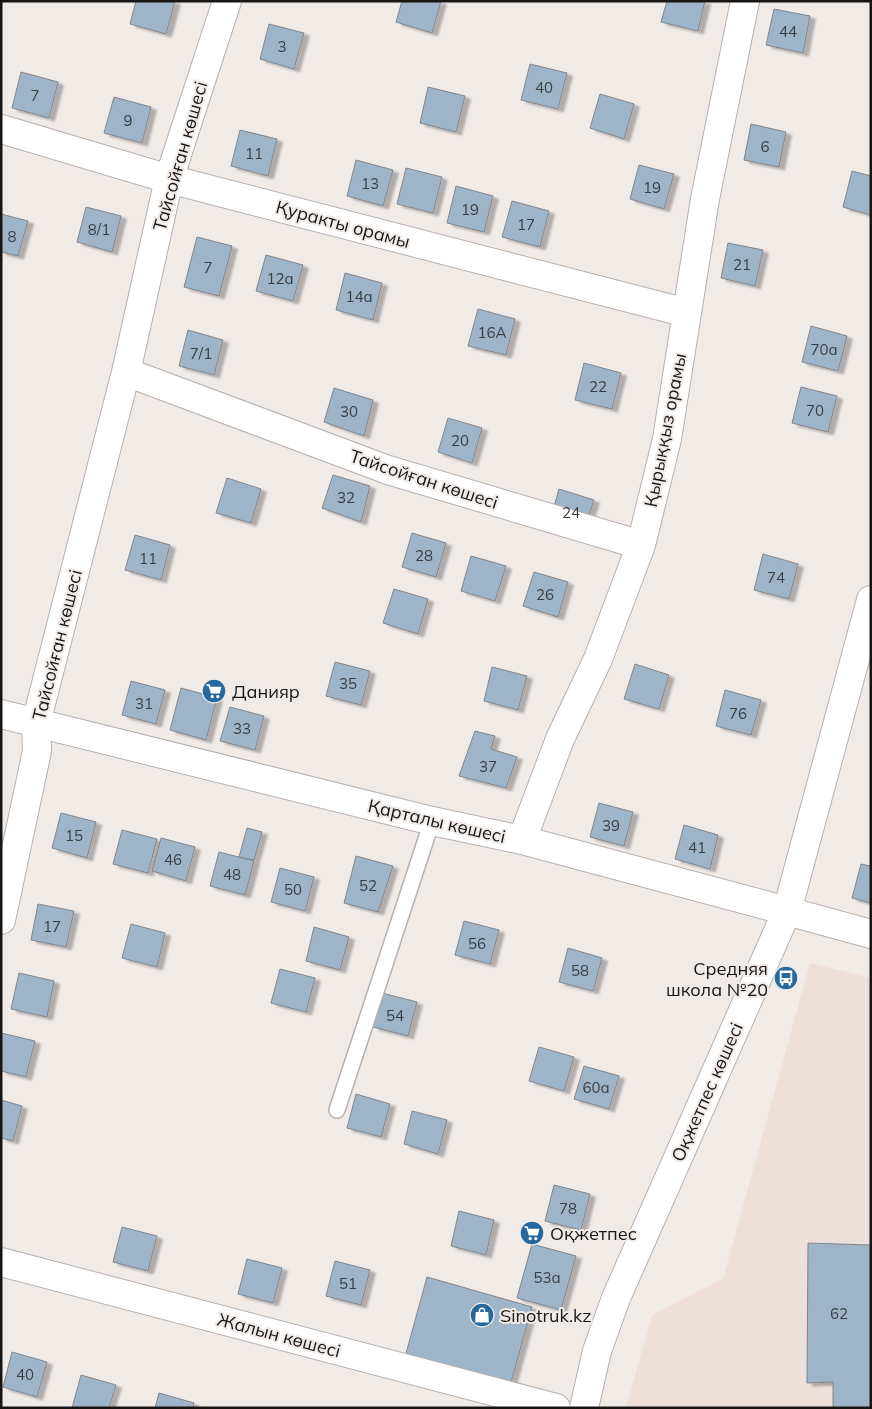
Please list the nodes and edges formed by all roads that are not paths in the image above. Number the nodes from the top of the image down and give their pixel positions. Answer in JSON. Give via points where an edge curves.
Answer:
{"nodes":[{"id":1,"x":227,"y":1,"type":"edge"},
{"id":2,"x":745,"y":1,"type":"edge"},
{"id":3,"x":1,"y":129,"type":"edge"},
{"id":4,"x":169,"y":179,"type":"junction"},
{"id":5,"x":687,"y":314,"type":"junction"},
{"id":6,"x":126,"y":372,"type":"junction"},
{"id":7,"x":641,"y":545,"type":"junction"},
{"id":8,"x":871,"y":600,"type":"edge"},
{"id":9,"x":866,"y":643,"type":"edge"},
{"id":10,"x":1,"y":714,"type":"edge"},
{"id":11,"x":36,"y":723,"type":"junction"},
{"id":12,"x":432,"y":821,"type":"junction"},
{"id":13,"x":522,"y":840,"type":"junction"},
{"id":14,"x":786,"y":911,"type":"junction"},
{"id":15,"x":1,"y":920,"type":"edge"},
{"id":16,"x":871,"y":934,"type":"edge"},
{"id":17,"x":337,"y":1110,"type":"dead end"},
{"id":18,"x":1,"y":1262,"type":"edge"},
{"id":19,"x":556,"y":1408,"type":"edge"},
{"id":20,"x":584,"y":1408,"type":"edge"}],
"edges":[{"from":1,"to":4,"type":"street","name":"Тайсойған көшесі"},
{"from":2,"to":5,"type":"street","name":"Қырыққыз орамы","via":[[705,199]]},
{"from":3,"to":4,"type":"street","name":"Қуракты орамы"},
{"from":4,"to":5,"type":"street","name":"Қуракты орамы"},
{"from":4,"to":6,"type":"street","name":"Тайсойған көшесі"},
{"from":5,"to":7,"type":"street","name":"Қырыққыз орамы","via":[[667,439]]},
{"from":6,"to":7,"type":"street","name":"Тайсойған көшесі","via":[[388,470]]},
{"from":6,"to":11,"type":"street","name":"Тайсойған көшесі"},
{"from":7,"to":13,"type":"street","name":"Қырыққыз орамы","via":[[598,659],[560,739]]},
{"from":8,"to":9,"type":"street","name":"Оқжетпес көшесі"},
{"from":9,"to":14,"type":"street","name":"Оқжетпес көшесі"},
{"from":10,"to":11,"type":"street","name":"Қарталы көшесі"},
{"from":11,"to":12,"type":"street","name":"Қарталы көшесі"},
{"from":11,"to":15,"type":"street","name":"Тайсойған көшесі","via":[[37,750]]},
{"from":12,"to":13,"type":"street","name":"Қарталы көшесі"},
{"from":12,"to":17,"type":"lane"},
{"from":13,"to":14,"type":"street","name":"Қарталы көшесі"},
{"from":14,"to":16,"type":"street","name":"Қарталы көшесі"},
{"from":14,"to":20,"type":"street","name":"Оқжетпес көшесі","via":[[616,1298],[597,1351]]},
{"from":18,"to":19,"type":"street","name":"Жалын көшесі"}]}
